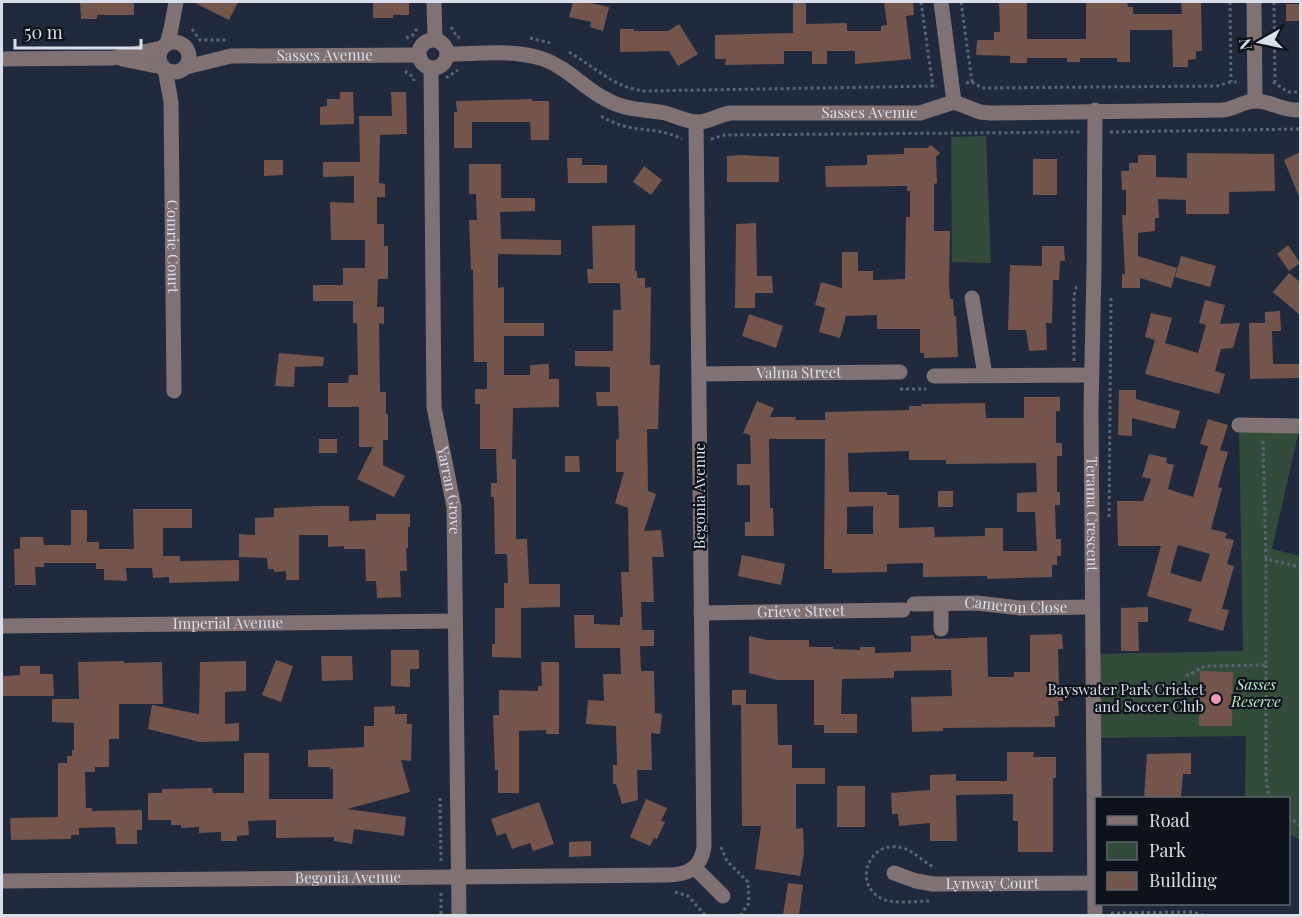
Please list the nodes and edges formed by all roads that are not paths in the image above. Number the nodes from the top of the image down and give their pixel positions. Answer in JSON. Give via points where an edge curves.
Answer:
{"nodes":[{"id":1,"x":434,"y":2,"type":"edge"},
{"id":2,"x":941,"y":2,"type":"edge"},
{"id":3,"x":1254,"y":2,"type":"edge"},
{"id":4,"x":176,"y":5,"type":"edge"},
{"id":5,"x":435,"y":40,"type":"junction"},
{"id":6,"x":164,"y":46,"type":"junction"},
{"id":7,"x":185,"y":46,"type":"junction"},
{"id":8,"x":447,"y":54,"type":"junction"},
{"id":9,"x":419,"y":55,"type":"junction"},
{"id":10,"x":231,"y":56,"type":"junction"},
{"id":11,"x":113,"y":58,"type":"junction"},
{"id":12,"x":2,"y":59,"type":"edge"},
{"id":13,"x":431,"y":68,"type":"junction"},
{"id":14,"x":173,"y":69,"type":"junction"},
{"id":15,"x":1255,"y":101,"type":"junction"},
{"id":16,"x":954,"y":102,"type":"junction"},
{"id":17,"x":1095,"y":110,"type":"junction"},
{"id":18,"x":1300,"y":110,"type":"edge"},
{"id":19,"x":696,"y":122,"type":"junction"},
{"id":20,"x":972,"y":298,"type":"dead end"},
{"id":21,"x":900,"y":372,"type":"dead end"},
{"id":22,"x":699,"y":374,"type":"junction"},
{"id":23,"x":985,"y":375,"type":"junction"},
{"id":24,"x":1091,"y":375,"type":"junction"},
{"id":25,"x":934,"y":376,"type":"dead end"},
{"id":26,"x":174,"y":391,"type":"dead end"},
{"id":27,"x":1239,"y":425,"type":"dead end"},
{"id":28,"x":1300,"y":426,"type":"edge"},
{"id":29,"x":941,"y":604,"type":"junction"},
{"id":30,"x":908,"y":607,"type":"joint"},
{"id":31,"x":1092,"y":607,"type":"junction"},
{"id":32,"x":701,"y":613,"type":"junction"},
{"id":33,"x":455,"y":621,"type":"junction"},
{"id":34,"x":2,"y":626,"type":"edge"},
{"id":35,"x":941,"y":629,"type":"dead end"},
{"id":36,"x":695,"y":868,"type":"junction"},
{"id":37,"x":894,"y":873,"type":"dead end"},
{"id":38,"x":458,"y":877,"type":"junction"},
{"id":39,"x":2,"y":881,"type":"edge"},
{"id":40,"x":1095,"y":883,"type":"junction"},
{"id":41,"x":723,"y":896,"type":"dead end"},
{"id":42,"x":459,"y":915,"type":"edge"},
{"id":43,"x":1095,"y":915,"type":"edge"}],
"edges":[{"from":1,"to":5,"type":"street"},
{"from":2,"to":16,"type":"street"},
{"from":3,"to":15,"type":"street"},
{"from":4,"to":6,"type":"street"},
{"from":4,"to":7,"type":"street"},
{"from":5,"to":8,"type":"street","via":[[445,46]]},
{"from":5,"to":9,"type":"street","via":[[426,42]]},
{"from":6,"to":7,"type":"street","via":[[174,42]]},
{"from":6,"to":11,"type":"street","name":"Sasses Avenue"},
{"from":6,"to":14,"type":"street","via":[[159,58]]},
{"from":7,"to":10,"type":"street","name":"Sasses Avenue"},
{"from":7,"to":14,"type":"street","via":[[189,57]]},
{"from":8,"to":13,"type":"street","via":[[442,65]]},
{"from":8,"to":19,"type":"street","via":[[534,56],[561,67],[617,105]]},
{"from":9,"to":10,"type":"street","name":"Sasses Avenue"},
{"from":9,"to":13,"type":"street","via":[[424,65]]},
{"from":10,"to":14,"type":"street","name":"Sasses Avenue"},
{"from":11,"to":12,"type":"street","name":"Sasses Avenue"},
{"from":11,"to":14,"type":"street","name":"Sasses Avenue"},
{"from":13,"to":33,"type":"street","name":"Yarran Grove","via":[[434,407],[454,507]]},
{"from":14,"to":26,"type":"street","name":"Comrie Court"},
{"from":15,"to":17,"type":"street","via":[[1223,110]]},
{"from":15,"to":18,"type":"street"},
{"from":16,"to":17,"type":"street","via":[[990,113]]},
{"from":16,"to":19,"type":"street","name":"Sasses Avenue","via":[[920,113],[731,113]]},
{"from":17,"to":24,"type":"street","name":"Terama Crescent"},
{"from":19,"to":22,"type":"street","name":"Begonia Avenue"},
{"from":20,"to":23,"type":"street"},
{"from":21,"to":22,"type":"street","name":"Valma Street"},
{"from":22,"to":32,"type":"street","name":"Begonia Avenue"},
{"from":23,"to":24,"type":"street"},
{"from":23,"to":25,"type":"street"},
{"from":24,"to":31,"type":"street","name":"Terama Crescent"},
{"from":27,"to":28,"type":"street"},
{"from":29,"to":30,"type":"street","name":"Cameron Close"},
{"from":29,"to":31,"type":"street","name":"Cameron Close"},
{"from":29,"to":35,"type":"street"},
{"from":30,"to":32,"type":"street","name":"Grieve Street"},
{"from":31,"to":40,"type":"street","name":"Terama Crescent"},
{"from":32,"to":36,"type":"street","name":"Begonia Avenue","via":[[704,847]]},
{"from":33,"to":34,"type":"street","name":"Imperial Avenue"},
{"from":33,"to":38,"type":"street","name":"Yarran Grove"},
{"from":36,"to":38,"type":"street","name":"Begonia Avenue","via":[[675,875]]},
{"from":36,"to":41,"type":"street"},
{"from":37,"to":40,"type":"street","name":"Lynway Court","via":[[933,884]]},
{"from":38,"to":39,"type":"street","name":"Begonia Avenue"},
{"from":38,"to":42,"type":"street","name":"Yarran Grove"},
{"from":40,"to":43,"type":"street","name":"Terama Crescent"}]}
